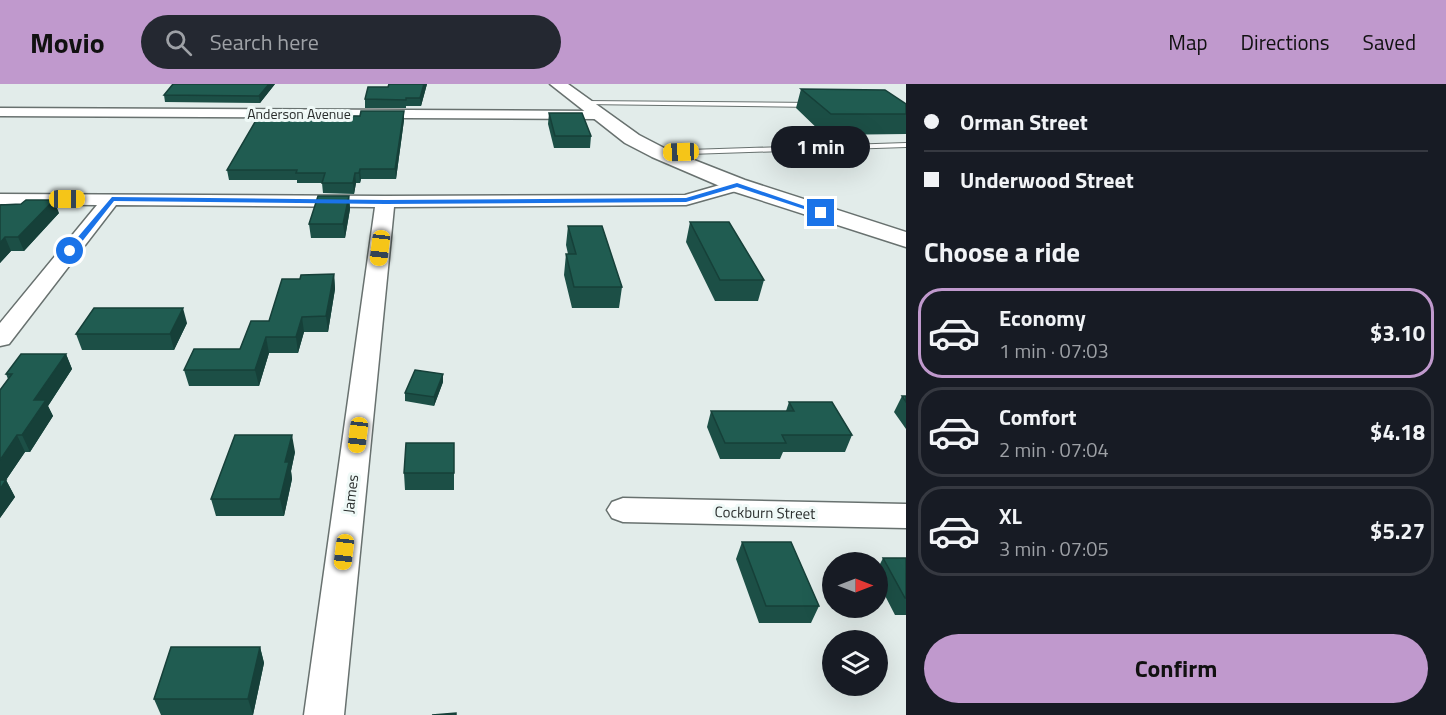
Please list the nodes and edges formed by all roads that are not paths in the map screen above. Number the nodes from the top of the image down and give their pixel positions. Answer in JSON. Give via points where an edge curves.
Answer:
{"nodes":[{"id":1,"x":558,"y":84,"type":"edge"},
{"id":2,"x":823,"y":105,"type":"edge"},
{"id":3,"x":592,"y":109,"type":"junction"},
{"id":4,"x":0,"y":112,"type":"edge"},
{"id":5,"x":906,"y":145,"type":"edge"},
{"id":6,"x":659,"y":153,"type":"junction"},
{"id":7,"x":737,"y":185,"type":"junction"},
{"id":8,"x":0,"y":198,"type":"edge"},
{"id":9,"x":112,"y":199,"type":"junction"},
{"id":10,"x":385,"y":202,"type":"junction"},
{"id":11,"x":906,"y":240,"type":"edge"},
{"id":12,"x":0,"y":339,"type":"edge"},
{"id":13,"x":623,"y":510,"type":"dead end"},
{"id":14,"x":906,"y":516,"type":"edge"},
{"id":15,"x":324,"y":715,"type":"edge"}],
"edges":[{"from":1,"to":3,"type":"street"},
{"from":2,"to":3,"type":"lane"},
{"from":3,"to":4,"type":"street","name":"Anderson Avenue"},
{"from":3,"to":6,"type":"street","via":[[632,139]]},
{"from":5,"to":6,"type":"lane"},
{"from":6,"to":7,"type":"street"},
{"from":7,"to":10,"type":"street","via":[[686,200]]},
{"from":7,"to":11,"type":"street"},
{"from":8,"to":9,"type":"street"},
{"from":9,"to":10,"type":"street"},
{"from":9,"to":12,"type":"street"},
{"from":10,"to":15,"type":"street","name":"James"},
{"from":13,"to":14,"type":"street","name":"Cockburn Street"}]}
